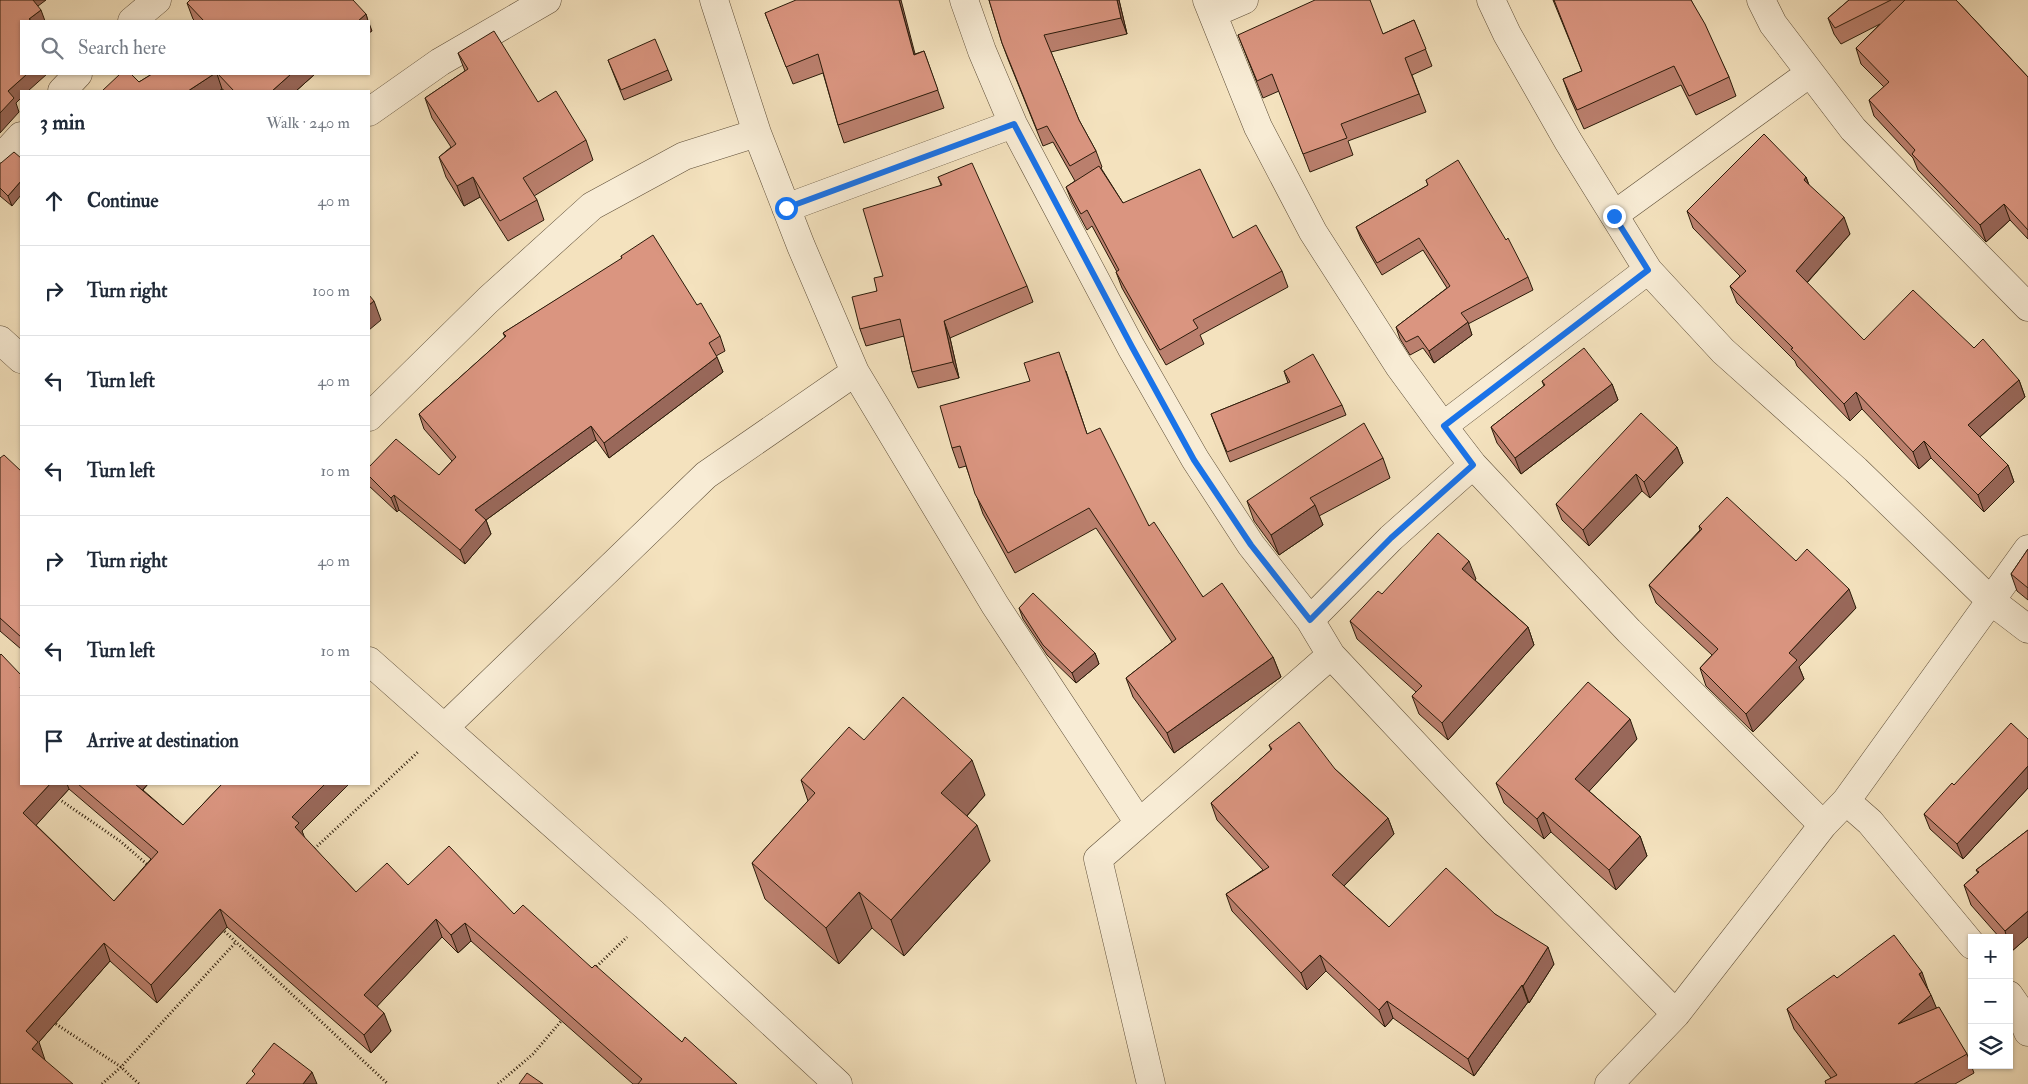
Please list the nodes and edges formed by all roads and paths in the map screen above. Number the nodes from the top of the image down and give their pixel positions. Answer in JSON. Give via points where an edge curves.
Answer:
{"nodes":[{"id":1,"x":157,"y":0,"type":"edge"},
{"id":2,"x":547,"y":0,"type":"edge"},
{"id":3,"x":714,"y":0,"type":"edge"},
{"id":4,"x":964,"y":0,"type":"edge"},
{"id":5,"x":1244,"y":0,"type":"edge"},
{"id":6,"x":1491,"y":0,"type":"edge"},
{"id":7,"x":1769,"y":3,"type":"edge"},
{"id":8,"x":1210,"y":7,"type":"edge"},
{"id":9,"x":133,"y":20,"type":"edge"},
{"id":10,"x":1810,"y":72,"type":"junction"},
{"id":11,"x":77,"y":75,"type":"edge"},
{"id":12,"x":63,"y":90,"type":"edge"},
{"id":13,"x":370,"y":111,"type":"edge"},
{"id":14,"x":1014,"y":124,"type":"junction"},
{"id":15,"x":757,"y":134,"type":"junction"},
{"id":16,"x":20,"y":137,"type":"edge"},
{"id":17,"x":0,"y":159,"type":"edge"},
{"id":18,"x":786,"y":208,"type":"junction"},
{"id":19,"x":1614,"y":216,"type":"junction"},
{"id":20,"x":1648,"y":270,"type":"junction"},
{"id":21,"x":2028,"y":307,"type":"edge"},
{"id":22,"x":0,"y":340,"type":"edge"},
{"id":23,"x":20,"y":358,"type":"edge"},
{"id":24,"x":855,"y":372,"type":"junction"},
{"id":25,"x":370,"y":416,"type":"edge"},
{"id":26,"x":1444,"y":426,"type":"junction"},
{"id":27,"x":1473,"y":465,"type":"junction"},
{"id":28,"x":2028,"y":549,"type":"edge"},
{"id":29,"x":1990,"y":600,"type":"junction"},
{"id":30,"x":1310,"y":620,"type":"junction"},
{"id":31,"x":2028,"y":629,"type":"edge"},
{"id":32,"x":1331,"y":655,"type":"junction"},
{"id":33,"x":370,"y":662,"type":"edge"},
{"id":34,"x":445,"y":727,"type":"junction"},
{"id":35,"x":50,"y":793,"type":"edge"},
{"id":36,"x":1846,"y":801,"type":"junction"},
{"id":37,"x":1139,"y":822,"type":"junction"},
{"id":38,"x":1823,"y":825,"type":"junction"},
{"id":39,"x":311,"y":852,"type":"edge"},
{"id":40,"x":150,"y":867,"type":"edge"},
{"id":41,"x":653,"y":913,"type":"junction"},
{"id":42,"x":216,"y":924,"type":"edge"},
{"id":43,"x":236,"y":930,"type":"edge"},
{"id":44,"x":231,"y":936,"type":"junction"},
{"id":45,"x":1968,"y":940,"type":"edge"},
{"id":46,"x":236,"y":942,"type":"junction"},
{"id":47,"x":590,"y":975,"type":"edge"},
{"id":48,"x":2013,"y":1001,"type":"edge"},
{"id":49,"x":567,"y":1012,"type":"edge"},
{"id":50,"x":1676,"y":1014,"type":"junction"},
{"id":51,"x":51,"y":1020,"type":"edge"},
{"id":52,"x":2028,"y":1032,"type":"edge"},
{"id":53,"x":121,"y":1067,"type":"junction"},
{"id":54,"x":102,"y":1084,"type":"edge"},
{"id":55,"x":139,"y":1084,"type":"edge"},
{"id":56,"x":388,"y":1084,"type":"edge"},
{"id":57,"x":498,"y":1084,"type":"edge"},
{"id":58,"x":838,"y":1084,"type":"edge"},
{"id":59,"x":1151,"y":1084,"type":"edge"},
{"id":60,"x":1609,"y":1084,"type":"edge"}],
"edges":[{"from":1,"to":9,"type":"street"},
{"from":2,"to":13,"type":"street","via":[[440,62]]},
{"from":3,"to":15,"type":"street"},
{"from":4,"to":14,"type":"street"},
{"from":5,"to":8,"type":"street"},
{"from":6,"to":19,"type":"street"},
{"from":7,"to":10,"type":"street","via":[[1773,24]]},
{"from":8,"to":26,"type":"street","via":[[1258,127],[1313,232],[1399,366]]},
{"from":10,"to":19,"type":"street"},
{"from":10,"to":21,"type":"street","via":[[1853,129]]},
{"from":11,"to":12,"type":"street"},
{"from":14,"to":18,"type":"street"},
{"from":14,"to":30,"type":"street","via":[[1194,460],[1251,545]]},
{"from":15,"to":18,"type":"street"},
{"from":15,"to":25,"type":"street","via":[[684,156],[592,206],[488,300]]},
{"from":16,"to":17,"type":"street"},
{"from":18,"to":24,"type":"street"},
{"from":19,"to":20,"type":"street"},
{"from":20,"to":26,"type":"street"},
{"from":20,"to":29,"type":"street","via":[[1723,351],[1856,470]]},
{"from":22,"to":23,"type":"street"},
{"from":24,"to":34,"type":"street","via":[[706,475]]},
{"from":24,"to":37,"type":"street","via":[[995,604]]},
{"from":26,"to":27,"type":"street"},
{"from":27,"to":30,"type":"street","via":[[1391,538]]},
{"from":27,"to":38,"type":"street","via":[[1629,631]]},
{"from":28,"to":29,"type":"street"},
{"from":29,"to":31,"type":"street"},
{"from":29,"to":36,"type":"street"},
{"from":30,"to":32,"type":"street"},
{"from":32,"to":37,"type":"street"},
{"from":32,"to":50,"type":"street","via":[[1470,804]]},
{"from":33,"to":34,"type":"street"},
{"from":34,"to":39,"type":"path"},
{"from":34,"to":41,"type":"street"},
{"from":35,"to":40,"type":"path","via":[[120,841]]},
{"from":36,"to":38,"type":"street"},
{"from":36,"to":45,"type":"street","via":[[1870,822]]},
{"from":37,"to":59,"type":"street","via":[[1098,859]]},
{"from":38,"to":50,"type":"street"},
{"from":41,"to":47,"type":"path"},
{"from":41,"to":58,"type":"street"},
{"from":42,"to":44,"type":"path"},
{"from":43,"to":44,"type":"path"},
{"from":44,"to":46,"type":"path"},
{"from":46,"to":53,"type":"path"},
{"from":46,"to":56,"type":"path"},
{"from":48,"to":52,"type":"street"},
{"from":49,"to":57,"type":"path","via":[[533,1054]]},
{"from":50,"to":60,"type":"street"},
{"from":51,"to":53,"type":"path"},
{"from":53,"to":54,"type":"path"},
{"from":53,"to":55,"type":"path"}]}
